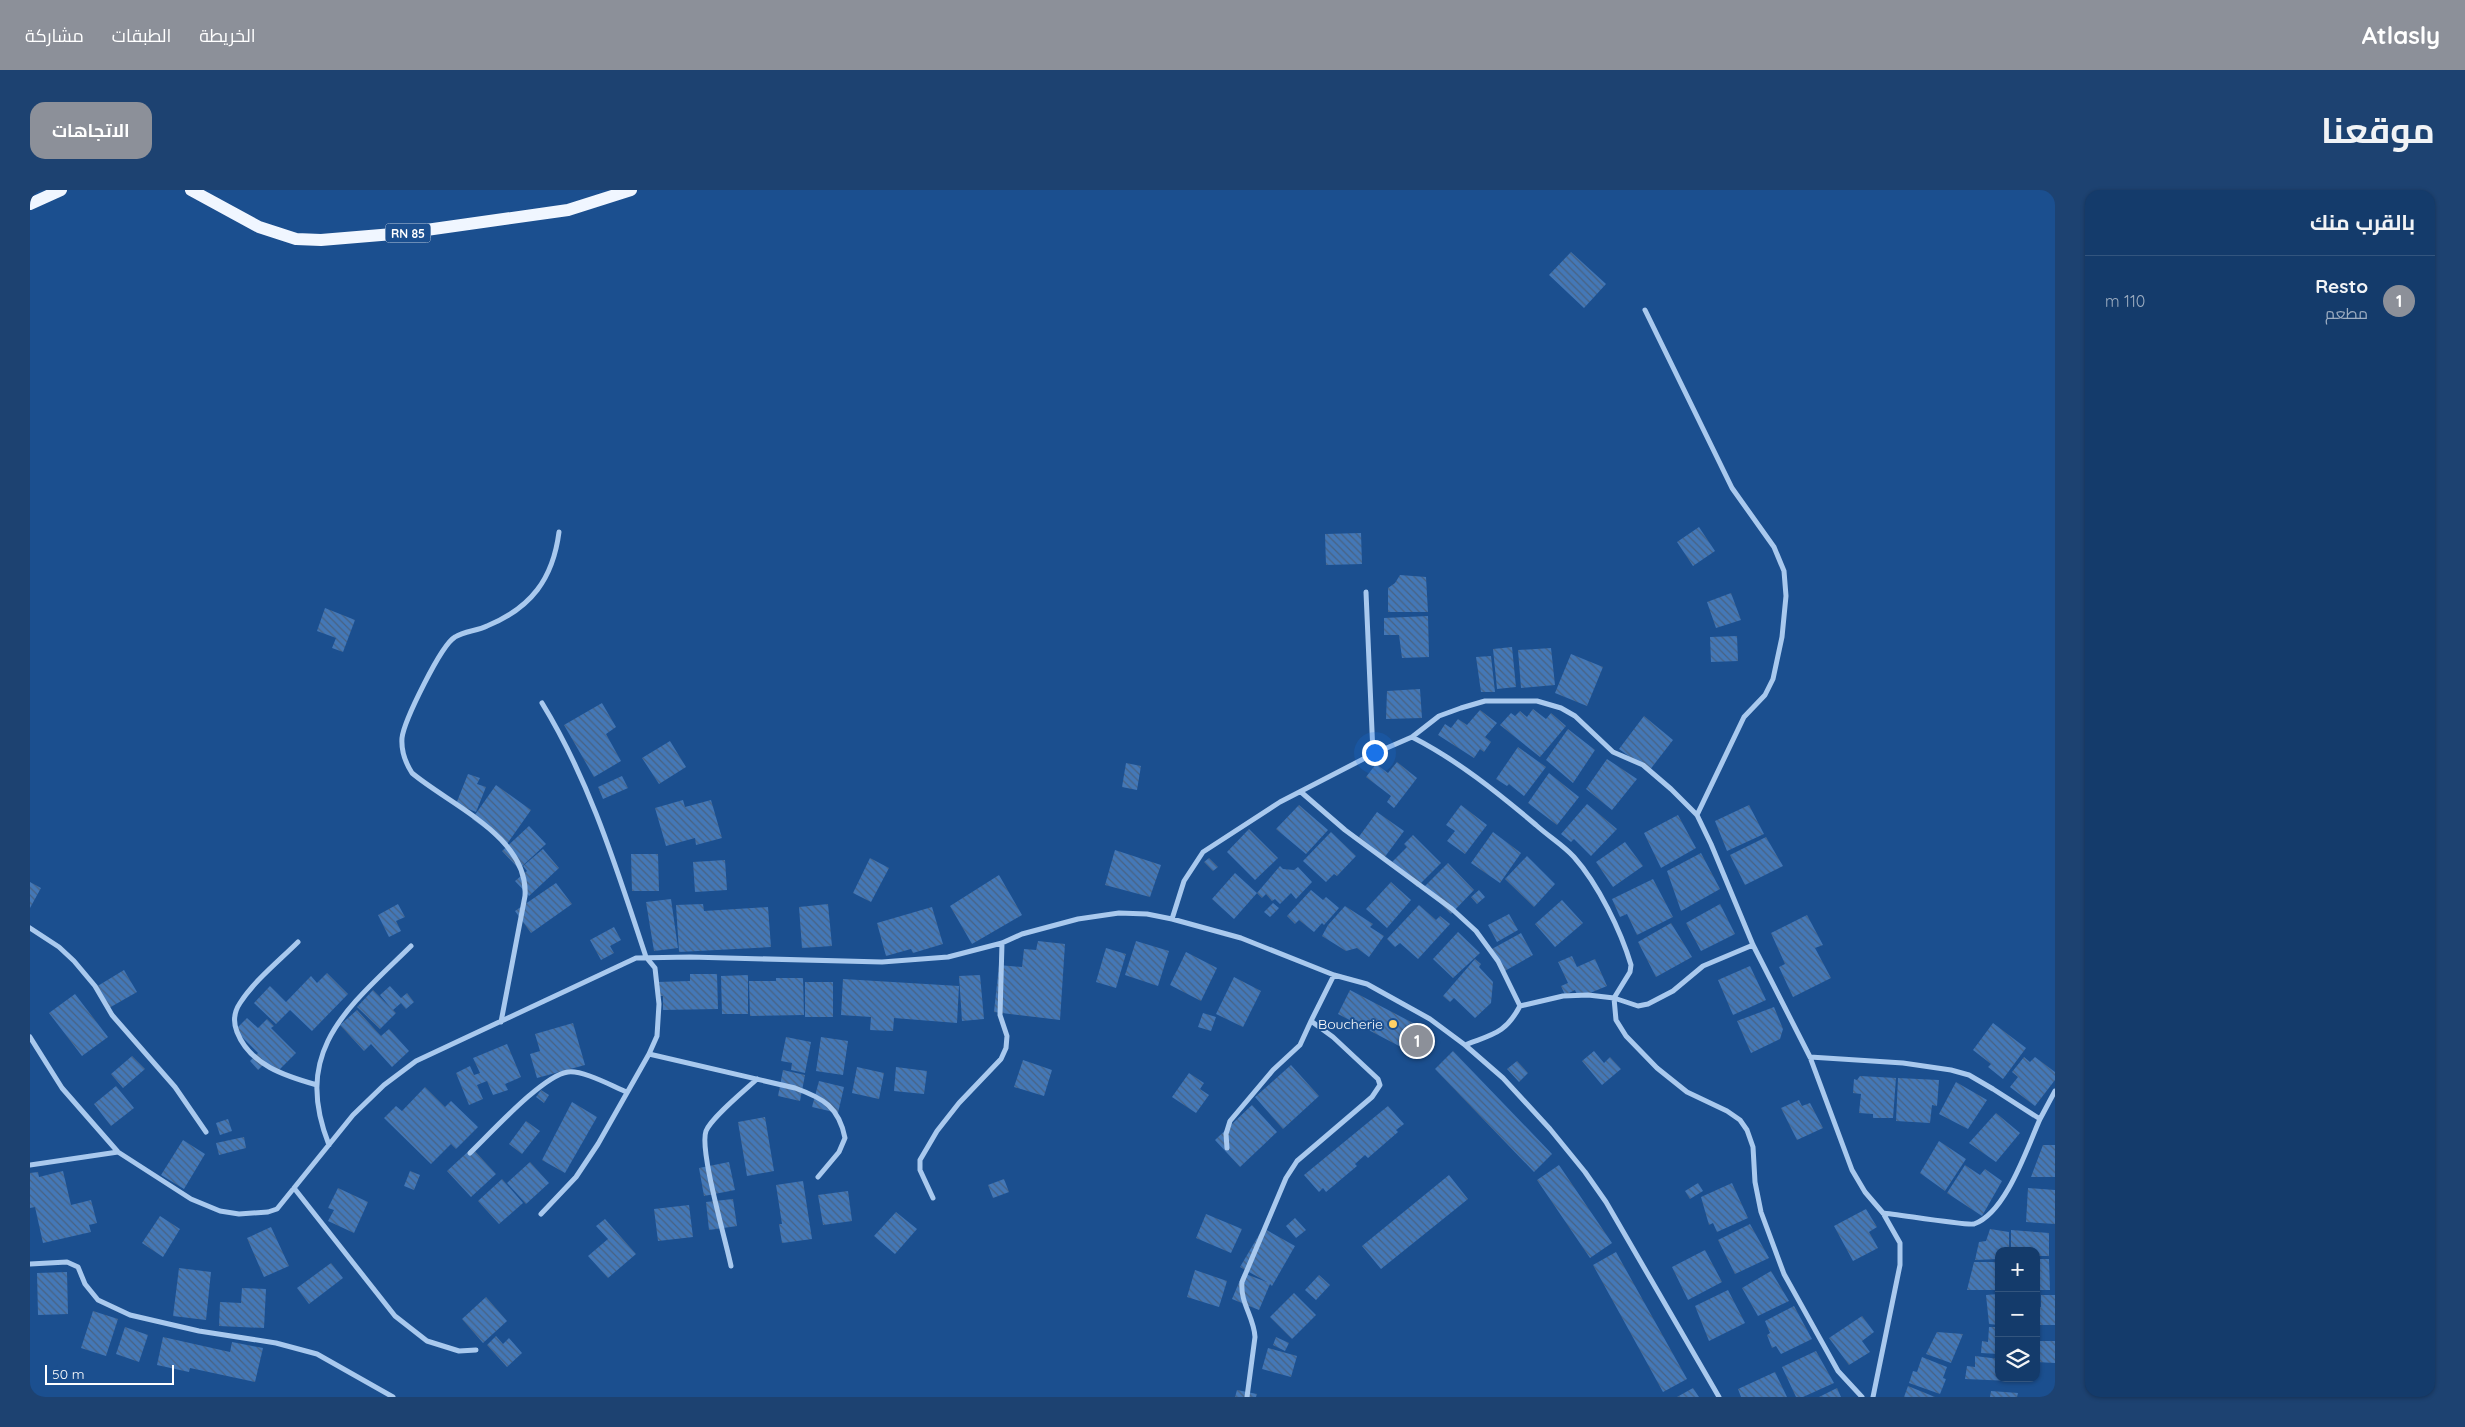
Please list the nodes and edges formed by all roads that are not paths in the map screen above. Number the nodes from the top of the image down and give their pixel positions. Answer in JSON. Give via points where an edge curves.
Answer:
{"nodes":[{"id":1,"x":61,"y":190,"type":"edge"},
{"id":2,"x":191,"y":190,"type":"edge"},
{"id":3,"x":631,"y":190,"type":"edge"},
{"id":4,"x":30,"y":204,"type":"edge"},
{"id":5,"x":1645,"y":310,"type":"dead end"},
{"id":6,"x":559,"y":532,"type":"dead end"},
{"id":7,"x":1366,"y":592,"type":"dead end"},
{"id":8,"x":542,"y":703,"type":"dead end"},
{"id":9,"x":1412,"y":737,"type":"junction"},
{"id":10,"x":1373,"y":754,"type":"junction"},
{"id":11,"x":1301,"y":792,"type":"junction"},
{"id":12,"x":1697,"y":815,"type":"junction"},
{"id":13,"x":1172,"y":919,"type":"junction"},
{"id":14,"x":30,"y":928,"type":"edge"},
{"id":15,"x":298,"y":942,"type":"dead end"},
{"id":16,"x":1002,"y":943,"type":"junction"},
{"id":17,"x":1752,"y":945,"type":"junction"},
{"id":18,"x":411,"y":946,"type":"dead end"},
{"id":19,"x":646,"y":957,"type":"junction"},
{"id":20,"x":1334,"y":974,"type":"junction"},
{"id":21,"x":1614,"y":998,"type":"junction"},
{"id":22,"x":1520,"y":1006,"type":"junction"},
{"id":23,"x":1311,"y":1021,"type":"junction"},
{"id":24,"x":501,"y":1022,"type":"junction"},
{"id":25,"x":30,"y":1037,"type":"edge"},
{"id":26,"x":1465,"y":1045,"type":"junction"},
{"id":27,"x":649,"y":1054,"type":"junction"},
{"id":28,"x":1810,"y":1057,"type":"junction"},
{"id":29,"x":757,"y":1079,"type":"junction"},
{"id":30,"x":317,"y":1085,"type":"junction"},
{"id":31,"x":2055,"y":1091,"type":"edge"},
{"id":32,"x":627,"y":1092,"type":"junction"},
{"id":33,"x":2040,"y":1119,"type":"junction"},
{"id":34,"x":206,"y":1132,"type":"dead end"},
{"id":35,"x":329,"y":1144,"type":"junction"},
{"id":36,"x":1227,"y":1148,"type":"dead end"},
{"id":37,"x":118,"y":1152,"type":"junction"},
{"id":38,"x":470,"y":1153,"type":"dead end"},
{"id":39,"x":30,"y":1165,"type":"edge"},
{"id":40,"x":818,"y":1177,"type":"dead end"},
{"id":41,"x":294,"y":1188,"type":"junction"},
{"id":42,"x":933,"y":1198,"type":"dead end"},
{"id":43,"x":1883,"y":1213,"type":"junction"},
{"id":44,"x":541,"y":1214,"type":"dead end"},
{"id":45,"x":30,"y":1264,"type":"edge"},
{"id":46,"x":731,"y":1266,"type":"dead end"},
{"id":47,"x":476,"y":1350,"type":"dead end"},
{"id":48,"x":393,"y":1397,"type":"edge"},
{"id":49,"x":1247,"y":1397,"type":"edge"},
{"id":50,"x":1719,"y":1397,"type":"edge"},
{"id":51,"x":1862,"y":1397,"type":"edge"},
{"id":52,"x":1873,"y":1397,"type":"edge"}],
"edges":[{"from":1,"to":4,"type":"main road"},
{"from":2,"to":3,"type":"main road","number":"RN 85","via":[[259,227],[296,239],[321,240],[405,233],[568,210]]},
{"from":5,"to":12,"type":"street","via":[[1732,488],[1774,547],[1784,571],[1783,629],[1773,679],[1764,695],[1744,717]]},
{"from":6,"to":24,"type":"street","via":[[550,572],[524,606],[504,619],[455,637],[448,643],[403,735],[405,761],[412,773],[488,828],[507,846],[523,872],[525,896]]},
{"from":7,"to":10,"type":"street"},
{"from":8,"to":19,"type":"street","via":[[592,801]]},
{"from":9,"to":10,"type":"street"},
{"from":9,"to":12,"type":"street","via":[[1439,716],[1486,701],[1517,700],[1546,704],[1575,716],[1613,752],[1643,765]]},
{"from":9,"to":21,"type":"street","via":[[1451,758],[1573,856],[1590,878],[1628,956],[1630,972]]},
{"from":10,"to":11,"type":"street"},
{"from":11,"to":13,"type":"street","via":[[1249,820],[1204,852],[1184,881]]},
{"from":11,"to":22,"type":"street","via":[[1476,931],[1498,961]]},
{"from":12,"to":17,"type":"street"},
{"from":13,"to":16,"type":"street","via":[[1147,914],[1110,914],[1031,931]]},
{"from":13,"to":20,"type":"street","via":[[1240,938]]},
{"from":14,"to":34,"type":"street","via":[[74,961],[95,986],[112,1015],[175,1087]]},
{"from":15,"to":30,"type":"street","via":[[240,1004],[234,1025],[248,1051],[259,1061],[276,1071]]},
{"from":16,"to":19,"type":"street","via":[[948,957],[882,962]]},
{"from":16,"to":42,"type":"street","via":[[1000,1015],[1007,1036],[1006,1048],[1001,1059],[959,1103],[920,1160],[920,1170]]},
{"from":17,"to":21,"type":"street","via":[[1703,966],[1673,990],[1648,1004],[1632,1005]]},
{"from":17,"to":28,"type":"street"},
{"from":18,"to":30,"type":"street","via":[[348,1009],[335,1027],[318,1068]]},
{"from":19,"to":24,"type":"street","via":[[636,958]]},
{"from":19,"to":27,"type":"street","via":[[655,968],[659,1004],[657,1036]]},
{"from":20,"to":23,"type":"street"},
{"from":20,"to":26,"type":"street","via":[[1367,984],[1430,1019]]},
{"from":21,"to":22,"type":"street","via":[[1563,996]]},
{"from":21,"to":51,"type":"street","via":[[1616,1020],[1626,1036],[1657,1068],[1687,1092],[1727,1111],[1747,1130],[1753,1147],[1761,1212],[1784,1274],[1838,1371]]},
{"from":22,"to":26,"type":"street","via":[[1504,1029]]},
{"from":23,"to":36,"type":"street","via":[[1300,1045],[1273,1070],[1230,1121],[1226,1134]]},
{"from":23,"to":49,"type":"street","via":[[1378,1079],[1380,1085],[1372,1097],[1298,1161],[1275,1202],[1242,1282],[1243,1301],[1254,1328]]},
{"from":24,"to":35,"type":"street","via":[[408,1067],[353,1115]]},
{"from":25,"to":37,"type":"street","via":[[62,1088]]},
{"from":26,"to":50,"type":"street","via":[[1503,1078],[1586,1172]]},
{"from":27,"to":29,"type":"street"},
{"from":27,"to":32,"type":"street"},
{"from":28,"to":33,"type":"street","via":[[1903,1063],[1951,1070],[1993,1088]]},
{"from":28,"to":43,"type":"street","via":[[1852,1170]]},
{"from":29,"to":40,"type":"street","via":[[819,1096],[839,1119],[846,1138]]},
{"from":29,"to":46,"type":"street","via":[[706,1131],[707,1163]]},
{"from":30,"to":35,"type":"street","via":[[318,1111]]},
{"from":31,"to":33,"type":"street"},
{"from":32,"to":38,"type":"street","via":[[580,1073],[568,1072],[544,1085]]},
{"from":32,"to":44,"type":"street","via":[[576,1178]]},
{"from":33,"to":43,"type":"street","via":[[2011,1182],[1996,1209],[1987,1217],[1972,1224]]},
{"from":35,"to":41,"type":"street"},
{"from":37,"to":39,"type":"street"},
{"from":37,"to":41,"type":"street","via":[[178,1192],[220,1211],[239,1214],[268,1212],[277,1209]]},
{"from":41,"to":47,"type":"street","via":[[395,1316],[428,1341],[459,1351]]},
{"from":43,"to":52,"type":"street","via":[[1900,1243],[1900,1265]]},
{"from":45,"to":48,"type":"street","via":[[67,1262],[78,1267],[85,1284],[98,1300],[130,1315],[317,1354]]}]}
